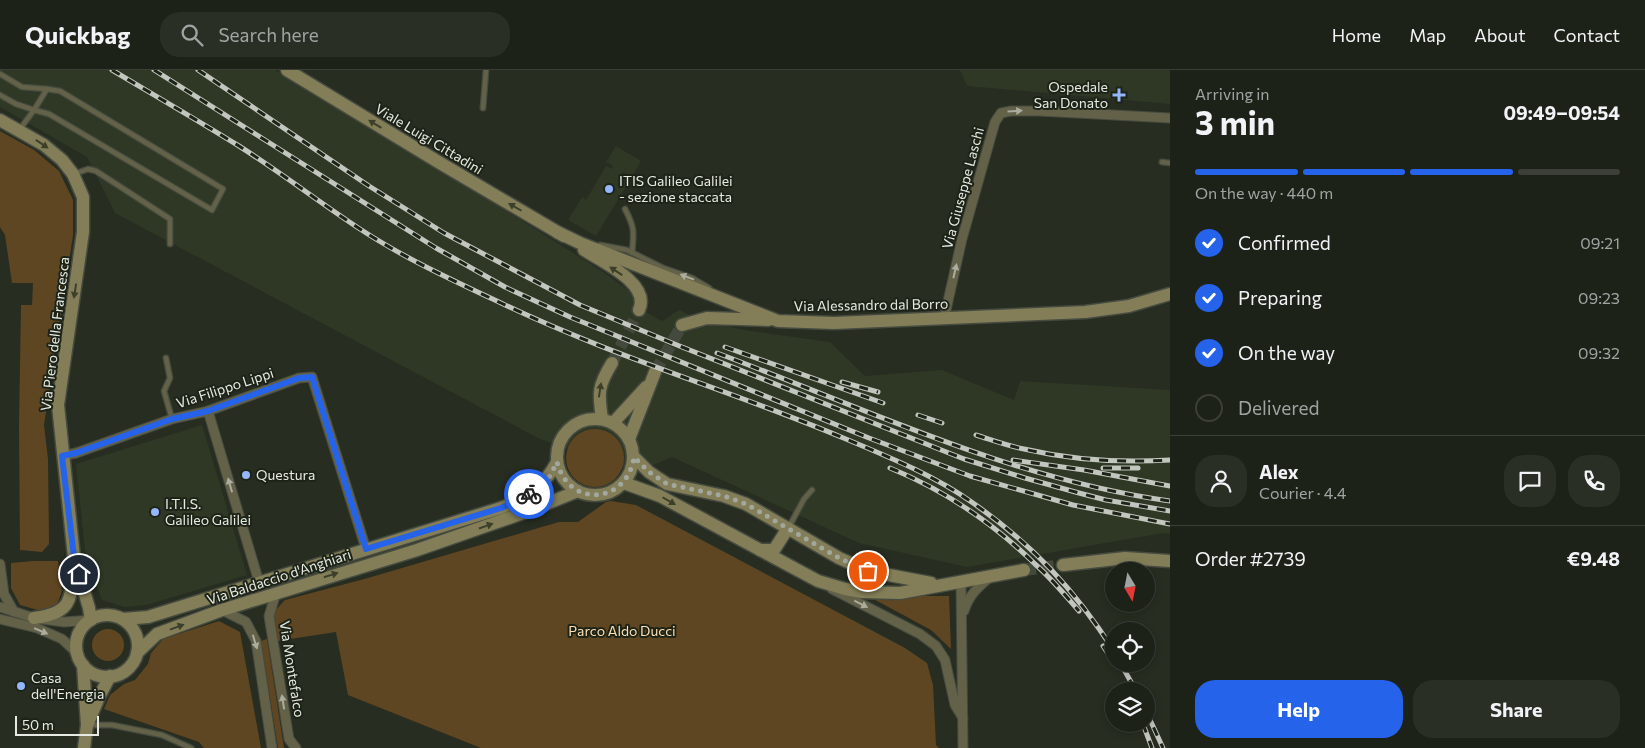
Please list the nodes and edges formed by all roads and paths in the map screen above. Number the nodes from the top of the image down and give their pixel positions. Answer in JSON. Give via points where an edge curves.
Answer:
{"nodes":[{"id":1,"x":287,"y":70,"type":"edge"},
{"id":2,"x":486,"y":70,"type":"edge"},
{"id":3,"x":0,"y":74,"type":"edge"},
{"id":4,"x":47,"y":89,"type":"junction"},
{"id":5,"x":0,"y":95,"type":"edge"},
{"id":6,"x":483,"y":108,"type":"dead end"},
{"id":7,"x":34,"y":110,"type":"junction"},
{"id":8,"x":1170,"y":118,"type":"edge"},
{"id":9,"x":0,"y":120,"type":"edge"},
{"id":10,"x":19,"y":130,"type":"junction"},
{"id":11,"x":1162,"y":162,"type":"dead end"},
{"id":12,"x":1170,"y":164,"type":"edge"},
{"id":13,"x":73,"y":174,"type":"junction"},
{"id":14,"x":625,"y":209,"type":"dead end"},
{"id":15,"x":557,"y":232,"type":"junction"},
{"id":16,"x":580,"y":243,"type":"junction"},
{"id":17,"x":170,"y":244,"type":"dead end"},
{"id":18,"x":632,"y":253,"type":"junction"},
{"id":19,"x":1170,"y":294,"type":"edge"},
{"id":20,"x":640,"y":308,"type":"tunnel mouth"},
{"id":21,"x":944,"y":319,"type":"junction"},
{"id":22,"x":778,"y":320,"type":"junction"},
{"id":23,"x":682,"y":326,"type":"tunnel mouth"},
{"id":24,"x":166,"y":358,"type":"dead end"},
{"id":25,"x":612,"y":363,"type":"tunnel mouth"},
{"id":26,"x":208,"y":411,"type":"junction"},
{"id":27,"x":172,"y":419,"type":"junction"},
{"id":28,"x":607,"y":421,"type":"junction"},
{"id":29,"x":629,"y":439,"type":"junction"},
{"id":30,"x":62,"y":456,"type":"junction"},
{"id":31,"x":634,"y":457,"type":"junction"},
{"id":32,"x":557,"y":462,"type":"junction"},
{"id":33,"x":624,"y":483,"type":"junction"},
{"id":34,"x":812,"y":490,"type":"dead end"},
{"id":35,"x":578,"y":491,"type":"junction"},
{"id":36,"x":788,"y":528,"type":"junction"},
{"id":37,"x":366,"y":549,"type":"junction"},
{"id":38,"x":759,"y":550,"type":"junction"},
{"id":39,"x":74,"y":557,"type":"junction"},
{"id":40,"x":1170,"y":561,"type":"edge"},
{"id":41,"x":0,"y":564,"type":"edge"},
{"id":42,"x":1063,"y":564,"type":"tunnel mouth"},
{"id":43,"x":1024,"y":570,"type":"tunnel mouth"},
{"id":44,"x":991,"y":577,"type":"junction"},
{"id":45,"x":818,"y":580,"type":"junction"},
{"id":46,"x":259,"y":582,"type":"junction"},
{"id":47,"x":961,"y":582,"type":"junction"},
{"id":48,"x":941,"y":584,"type":"junction"},
{"id":49,"x":276,"y":593,"type":"junction"},
{"id":50,"x":1,"y":608,"type":"edge"},
{"id":51,"x":222,"y":610,"type":"junction"},
{"id":52,"x":14,"y":612,"type":"junction"},
{"id":53,"x":34,"y":618,"type":"junction"},
{"id":54,"x":0,"y":619,"type":"edge"},
{"id":55,"x":123,"y":619,"type":"junction"},
{"id":56,"x":961,"y":619,"type":"junction"},
{"id":57,"x":90,"y":620,"type":"junction"},
{"id":58,"x":12,"y":622,"type":"junction"},
{"id":59,"x":0,"y":629,"type":"edge"},
{"id":60,"x":137,"y":653,"type":"junction"},
{"id":61,"x":80,"y":659,"type":"junction"},
{"id":62,"x":110,"y":676,"type":"junction"},
{"id":63,"x":963,"y":718,"type":"junction"},
{"id":64,"x":87,"y":725,"type":"junction"},
{"id":65,"x":84,"y":748,"type":"edge"},
{"id":66,"x":191,"y":748,"type":"edge"},
{"id":67,"x":272,"y":748,"type":"edge"},
{"id":68,"x":296,"y":748,"type":"edge"},
{"id":69,"x":963,"y":748,"type":"edge"}],
"edges":[{"from":15,"to":1,"type":"main road","name":"Viale Luigi Cittadini","one_way":true},
{"from":2,"to":6,"type":"lane"},
{"from":3,"to":4,"type":"lane","via":[[22,86]]},
{"from":4,"to":7,"type":"lane"},
{"from":4,"to":7,"type":"lane","via":[[60,91],[223,188],[212,210],[49,114]]},
{"from":5,"to":7,"type":"lane"},
{"from":7,"to":10,"type":"lane"},
{"from":21,"to":8,"type":"street","name":"Via Giuseppe Laschi","one_way":true,"via":[[962,239],[995,122],[1001,113],[1039,111]]},
{"from":9,"to":10,"type":"main road","name":"Via Piero della Francesca"},
{"from":10,"to":13,"type":"main road","name":"Via Piero della Francesca","one_way":true,"via":[[44,145]]},
{"from":11,"to":12,"type":"lane"},
{"from":13,"to":17,"type":"lane","via":[[88,169],[96,171],[170,219]]},
{"from":13,"to":30,"type":"main road","name":"Via Piero della Francesca","one_way":true,"via":[[83,197],[84,232],[58,405]]},
{"from":14,"to":18,"type":"lane","via":[[633,223]]},
{"from":15,"to":16,"type":"main road","name":"Via Alessandro dal Borro"},
{"from":20,"to":15,"type":"main road","one_way":true,"via":[[640,292],[633,282]]},
{"from":16,"to":18,"type":"lane"},
{"from":16,"to":22,"type":"main road","name":"Via Alessandro dal Borro"},
{"from":22,"to":18,"type":"lane","one_way":true},
{"from":19,"to":21,"type":"main road","name":"Via Alessandro dal Borro","via":[[1129,306],[1085,312]]},
{"from":21,"to":22,"type":"main road","name":"Via Alessandro dal Borro","via":[[834,323]]},
{"from":22,"to":23,"type":"main road","via":[[707,318]]},
{"from":24,"to":27,"type":"lane","via":[[170,378],[164,392]]},
{"from":28,"to":25,"type":"main road","one_way":true,"via":[[599,399],[602,381]]},
{"from":26,"to":27,"type":"street","name":"Via Filippo Lippi"},
{"from":26,"to":37,"type":"street","name":"Via Filippo Lippi","via":[[299,378],[312,377]]},
{"from":46,"to":26,"type":"street","one_way":true},
{"from":27,"to":30,"type":"street","name":"Via Filippo Lippi"},
{"from":28,"to":29,"type":"main road","via":[[622,430]]},
{"from":28,"to":29,"type":"main road","via":[[644,390],[655,372]]},
{"from":28,"to":32,"type":"main road","via":[[586,420],[571,427],[561,439]]},
{"from":29,"to":31,"type":"main road"},
{"from":30,"to":39,"type":"main road","name":"Via Piero della Francesca"},
{"from":31,"to":33,"type":"main road"},
{"from":31,"to":36,"type":"main road","via":[[667,484],[733,499]]},
{"from":32,"to":35,"type":"main road","via":[[564,480]]},
{"from":32,"to":37,"type":"main road","name":"Via Baldaccio d'Anghiari","via":[[550,476],[521,499]]},
{"from":33,"to":35,"type":"main road","via":[[602,495]]},
{"from":33,"to":38,"type":"main road","one_way":true,"via":[[660,496]]},
{"from":34,"to":36,"type":"lane"},
{"from":49,"to":35,"type":"main road","name":"Via Baldaccio d'Anghiari","one_way":true,"via":[[417,550]]},
{"from":36,"to":38,"type":"main road","via":[[774,550]]},
{"from":36,"to":48,"type":"main road","via":[[868,571]]},
{"from":37,"to":46,"type":"main road","name":"Via Baldaccio d'Anghiari"},
{"from":38,"to":45,"type":"main road"},
{"from":39,"to":53,"type":"main road","via":[[70,600],[62,610]]},
{"from":39,"to":57,"type":"main road","name":"Via Piero della Francesca"},
{"from":40,"to":42,"type":"main road","via":[[1125,558]]},
{"from":41,"to":52,"type":"street","via":[[4,594]]},
{"from":43,"to":44,"type":"main road"},
{"from":44,"to":47,"type":"main road"},
{"from":44,"to":56,"type":"street","via":[[968,599]]},
{"from":45,"to":48,"type":"main road","via":[[845,589],[875,593],[900,593]]},
{"from":45,"to":63,"type":"street","one_way":true,"via":[[920,634],[936,646],[945,660],[955,705]]},
{"from":46,"to":55,"type":"main road","name":"Via Baldaccio d'Anghiari","via":[[148,617]]},
{"from":47,"to":48,"type":"main road"},
{"from":47,"to":56,"type":"street"},
{"from":49,"to":51,"type":"main road","name":"Via Baldaccio d'Anghiari"},
{"from":68,"to":49,"type":"street","name":"Via Montefalco","one_way":true,"via":[[289,739],[269,616]]},
{"from":50,"to":52,"type":"street"},
{"from":60,"to":51,"type":"main road","name":"Via Baldaccio d'Anghiari","one_way":true,"via":[[157,634]]},
{"from":51,"to":67,"type":"street","one_way":true,"via":[[246,622],[256,641]]},
{"from":52,"to":53,"type":"street"},
{"from":53,"to":57,"type":"street","via":[[64,622]]},
{"from":54,"to":58,"type":"street"},
{"from":55,"to":57,"type":"main road","via":[[107,615]]},
{"from":55,"to":60,"type":"main road","via":[[136,634]]},
{"from":56,"to":63,"type":"street"},
{"from":57,"to":61,"type":"main road","via":[[78,634],[76,643]]},
{"from":58,"to":59,"type":"street"},
{"from":58,"to":61,"type":"street","one_way":true,"via":[[62,640]]},
{"from":60,"to":62,"type":"main road","via":[[127,669]]},
{"from":61,"to":62,"type":"main road","via":[[90,672]]},
{"from":61,"to":64,"type":"main road"},
{"from":62,"to":64,"type":"main road"},
{"from":63,"to":69,"type":"street"},
{"from":64,"to":65,"type":"main road"},
{"from":64,"to":66,"type":"lane","via":[[112,725],[162,735]]}]}
